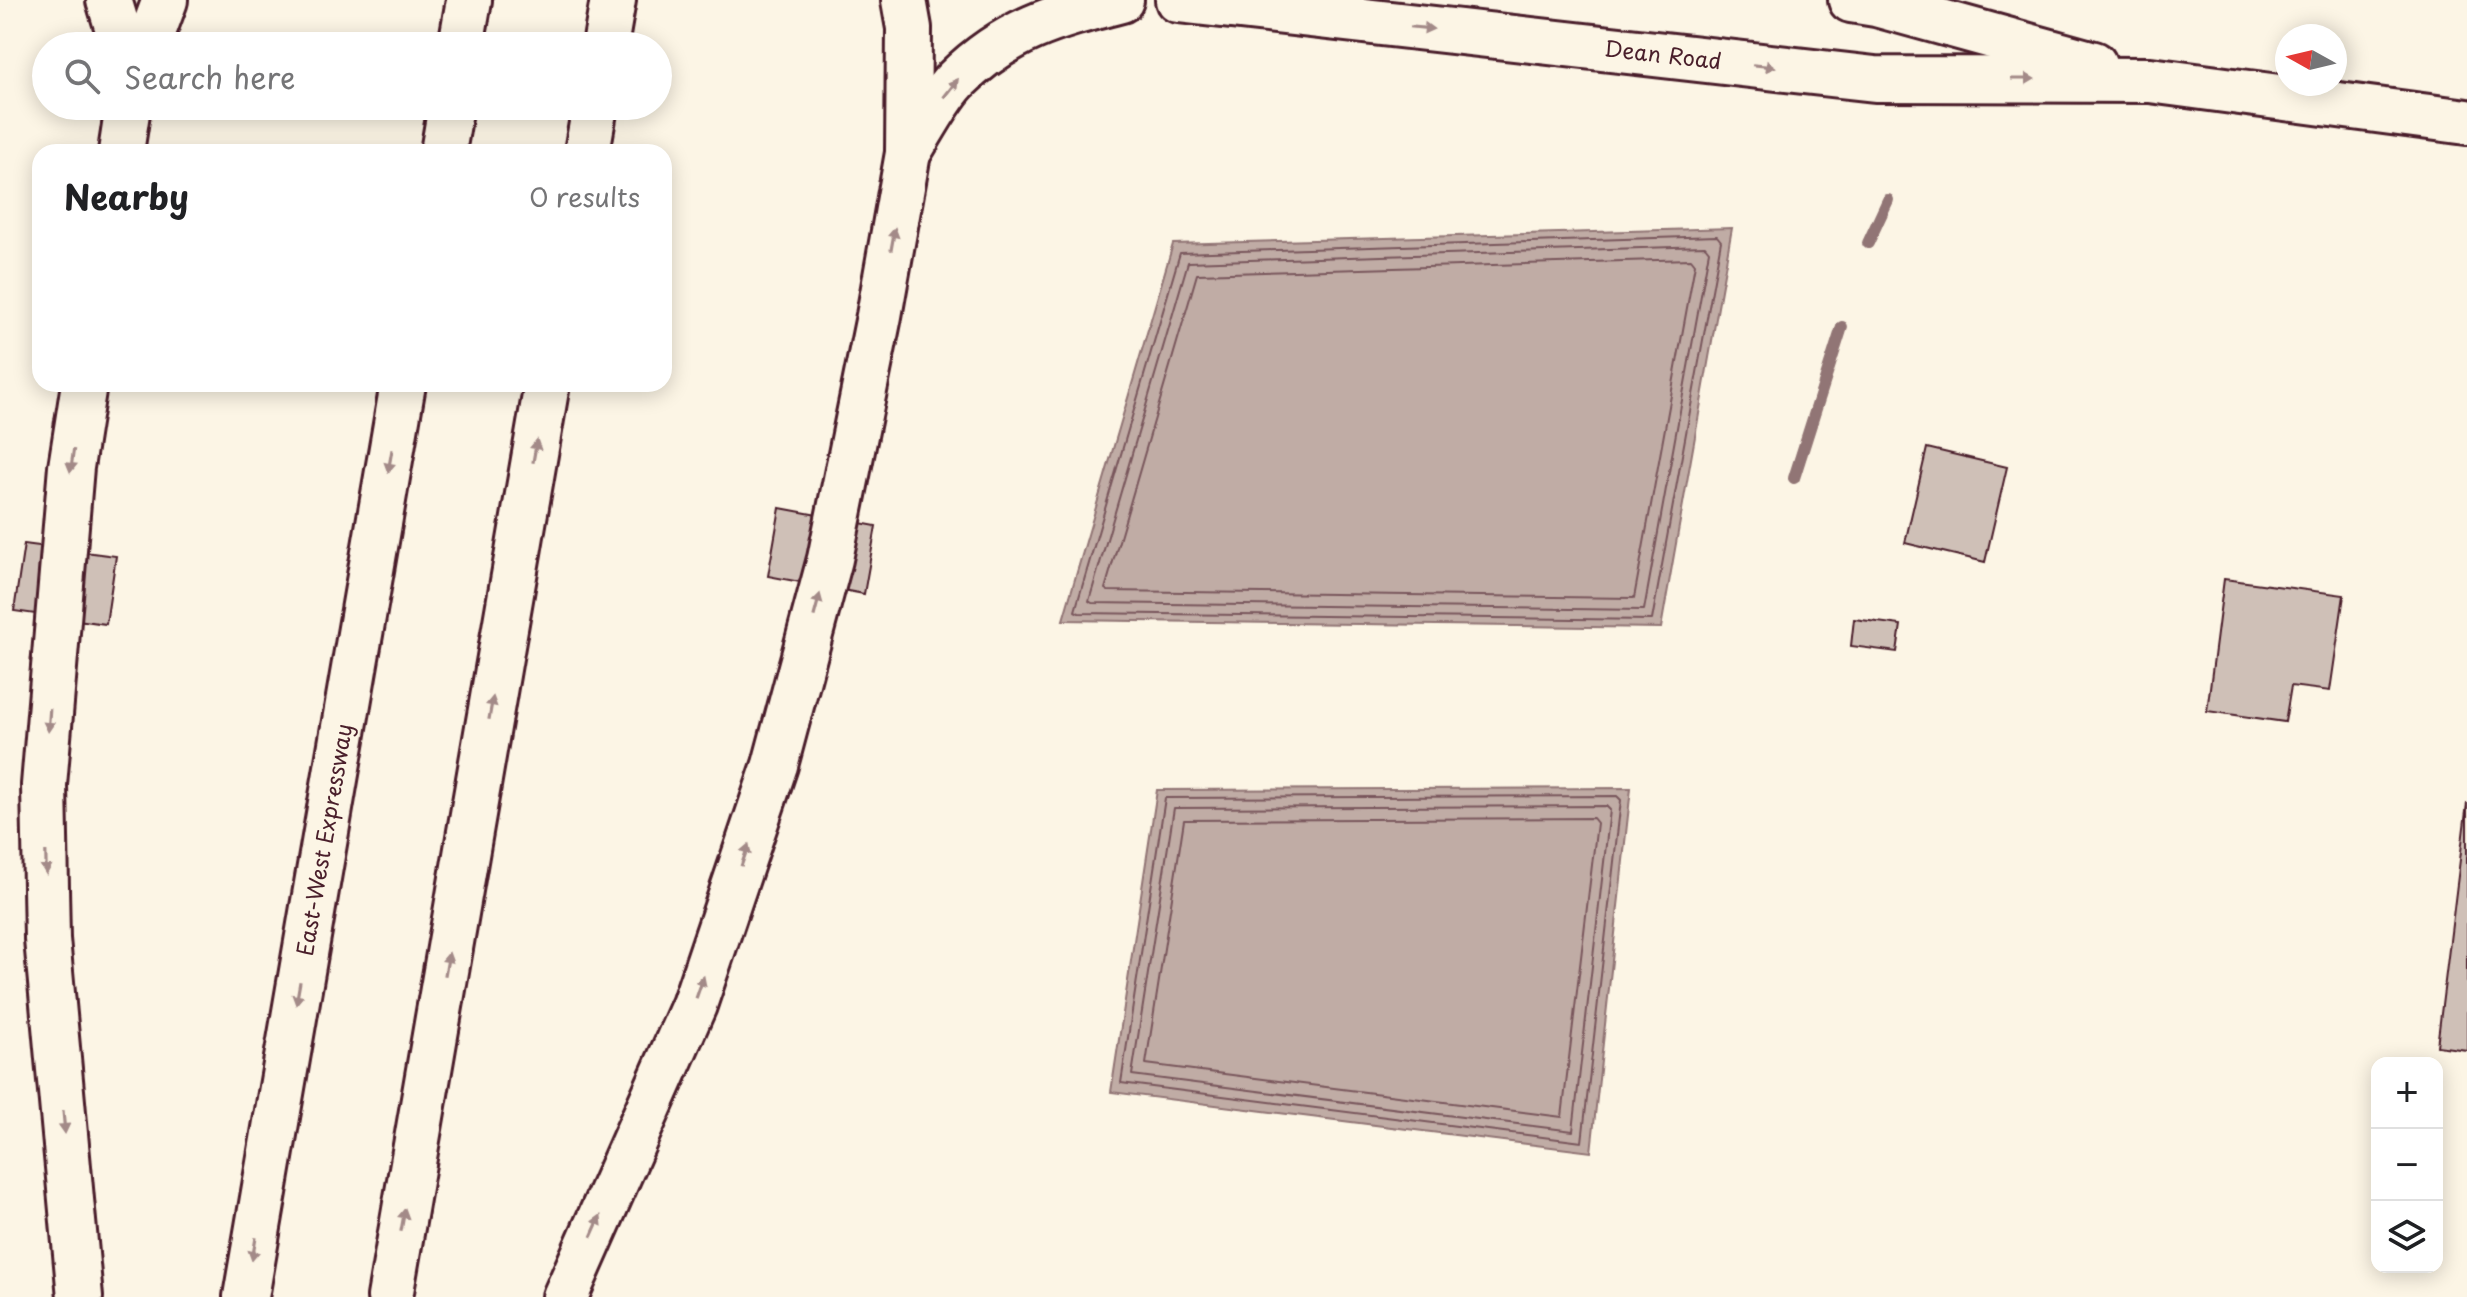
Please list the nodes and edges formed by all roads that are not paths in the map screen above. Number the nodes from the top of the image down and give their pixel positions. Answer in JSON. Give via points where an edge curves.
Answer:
{"nodes":[{"id":1,"x":109,"y":0,"type":"edge"},
{"id":2,"x":165,"y":0,"type":"edge"},
{"id":3,"x":469,"y":0,"type":"edge"},
{"id":4,"x":613,"y":0,"type":"edge"},
{"id":5,"x":904,"y":0,"type":"edge"},
{"id":6,"x":1121,"y":0,"type":"edge"},
{"id":7,"x":1178,"y":0,"type":"edge"},
{"id":8,"x":1851,"y":0,"type":"edge"},
{"id":9,"x":119,"y":32,"type":"edge"},
{"id":10,"x":153,"y":32,"type":"edge"},
{"id":11,"x":463,"y":32,"type":"edge"},
{"id":12,"x":607,"y":32,"type":"edge"},
{"id":13,"x":2150,"y":80,"type":"junction"},
{"id":14,"x":126,"y":120,"type":"edge"},
{"id":15,"x":449,"y":120,"type":"edge"},
{"id":16,"x":593,"y":120,"type":"edge"},
{"id":17,"x":2467,"y":122,"type":"edge"},
{"id":18,"x":122,"y":144,"type":"edge"},
{"id":19,"x":444,"y":144,"type":"edge"},
{"id":20,"x":588,"y":144,"type":"edge"},
{"id":21,"x":908,"y":153,"type":"junction"},
{"id":22,"x":83,"y":392,"type":"edge"},
{"id":23,"x":402,"y":392,"type":"edge"},
{"id":24,"x":546,"y":392,"type":"edge"},
{"id":25,"x":80,"y":1297,"type":"edge"},
{"id":26,"x":246,"y":1297,"type":"edge"},
{"id":27,"x":390,"y":1297,"type":"edge"},
{"id":28,"x":565,"y":1297,"type":"edge"}],
"edges":[{"from":1,"to":9,"type":"main road"},
{"from":2,"to":10,"type":"main road"},
{"from":3,"to":11,"type":"main road"},
{"from":4,"to":12,"type":"main road"},
{"from":5,"to":21,"type":"main road","via":[[909,28]]},
{"from":21,"to":6,"type":"main road","one_way":true,"via":[[955,81],[1010,36],[1052,18]]},
{"from":7,"to":13,"type":"main road","name":"Dean Road","one_way":true,"via":[[1875,79]]},
{"from":8,"to":13,"type":"main road","name":"Dean Road"},
{"from":13,"to":17,"type":"main road","name":"Dean Road"},
{"from":14,"to":18,"type":"main road"},
{"from":15,"to":19,"type":"main road"},
{"from":16,"to":20,"type":"main road"},
{"from":28,"to":21,"type":"main road","one_way":true,"via":[[694,1005],[775,765],[830,559]]},
{"from":22,"to":25,"type":"main road","one_way":true,"via":[[71,467],[44,785],[47,939]]},
{"from":23,"to":26,"type":"main road","name":"East-West Expressway","one_way":true},
{"from":27,"to":24,"type":"main road","one_way":true}]}
